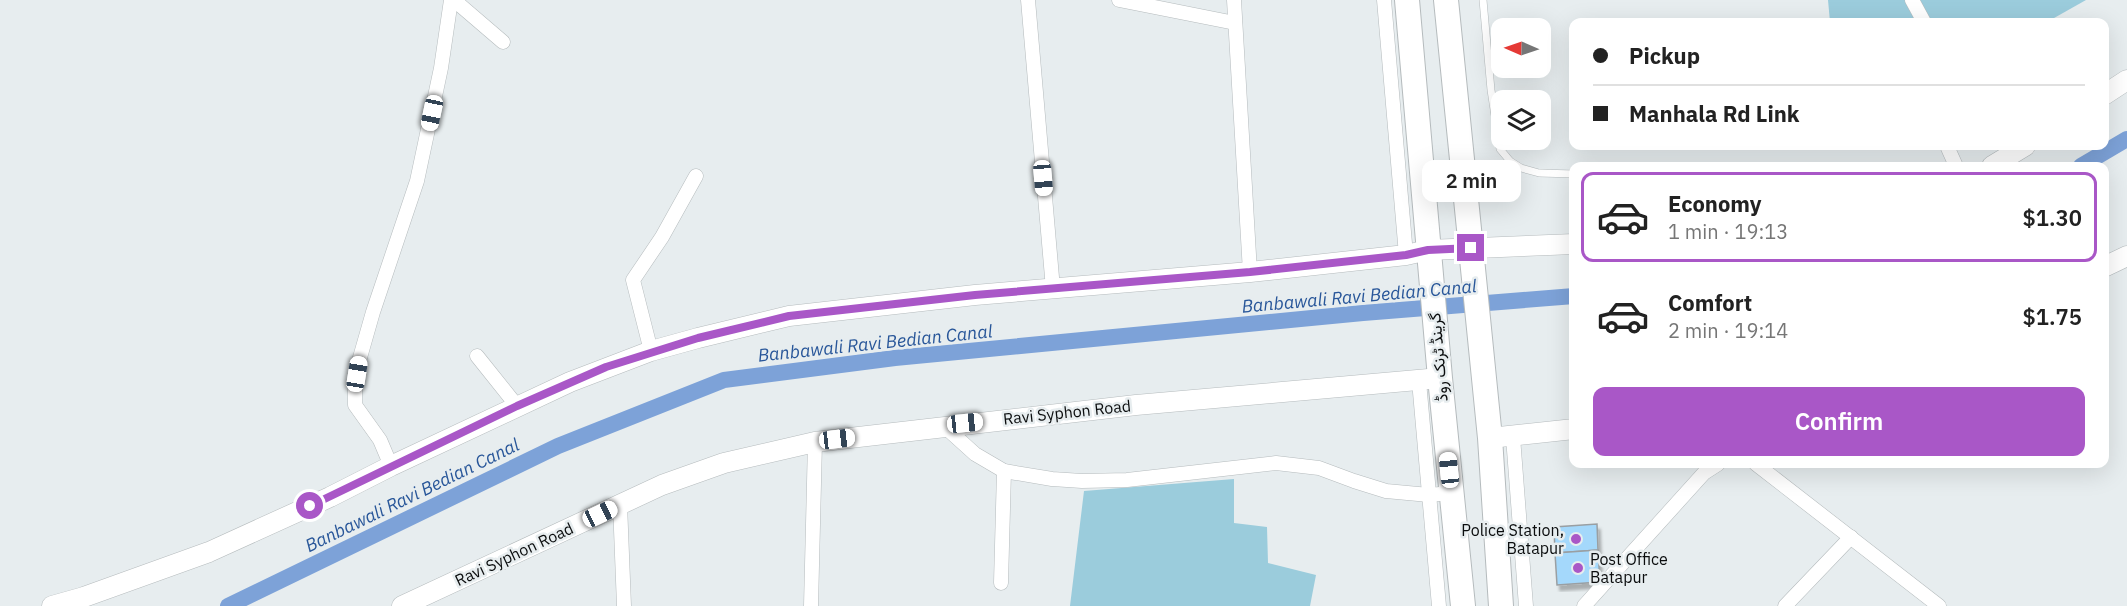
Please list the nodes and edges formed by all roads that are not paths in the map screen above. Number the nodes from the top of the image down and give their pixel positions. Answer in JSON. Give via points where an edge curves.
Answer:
{"nodes":[{"id":1,"x":452,"y":0,"type":"edge"},
{"id":2,"x":1028,"y":0,"type":"edge"},
{"id":3,"x":1119,"y":0,"type":"edge"},
{"id":4,"x":1234,"y":0,"type":"edge"},
{"id":5,"x":1384,"y":0,"type":"edge"},
{"id":6,"x":1407,"y":0,"type":"edge"},
{"id":7,"x":1446,"y":0,"type":"edge"},
{"id":8,"x":1483,"y":0,"type":"edge"},
{"id":9,"x":1912,"y":0,"type":"edge"},
{"id":10,"x":1922,"y":18,"type":"edge"},
{"id":11,"x":1235,"y":23,"type":"junction"},
{"id":12,"x":503,"y":42,"type":"dead end"},
{"id":13,"x":2127,"y":80,"type":"edge"},
{"id":14,"x":2109,"y":92,"type":"edge"},
{"id":15,"x":2018,"y":150,"type":"edge"},
{"id":16,"x":1999,"y":162,"type":"edge"},
{"id":17,"x":1569,"y":174,"type":"edge"},
{"id":18,"x":696,"y":176,"type":"dead end"},
{"id":19,"x":1569,"y":245,"type":"edge"},
{"id":20,"x":1421,"y":255,"type":"junction"},
{"id":21,"x":1472,"y":256,"type":"junction"},
{"id":22,"x":2127,"y":256,"type":"edge"},
{"id":23,"x":2109,"y":265,"type":"edge"},
{"id":24,"x":1250,"y":272,"type":"junction"},
{"id":25,"x":1053,"y":289,"type":"junction"},
{"id":26,"x":651,"y":351,"type":"junction"},
{"id":27,"x":477,"y":356,"type":"dead end"},
{"id":28,"x":1433,"y":376,"type":"junction"},
{"id":29,"x":517,"y":406,"type":"junction"},
{"id":30,"x":944,"y":426,"type":"junction"},
{"id":31,"x":1569,"y":430,"type":"edge"},
{"id":32,"x":1501,"y":437,"type":"junction"},
{"id":33,"x":815,"y":442,"type":"junction"},
{"id":34,"x":391,"y":466,"type":"junction"},
{"id":35,"x":1712,"y":468,"type":"edge"},
{"id":36,"x":1761,"y":468,"type":"edge"},
{"id":37,"x":1004,"y":471,"type":"junction"},
{"id":38,"x":1440,"y":494,"type":"junction"},
{"id":39,"x":620,"y":504,"type":"junction"},
{"id":40,"x":1851,"y":537,"type":"junction"},
{"id":41,"x":1498,"y":576,"type":"junction"},
{"id":42,"x":1461,"y":581,"type":"junction"},
{"id":43,"x":1000,"y":583,"type":"dead end"},
{"id":44,"x":52,"y":606,"type":"edge"},
{"id":45,"x":402,"y":606,"type":"edge"},
{"id":46,"x":624,"y":606,"type":"edge"},
{"id":47,"x":812,"y":606,"type":"edge"},
{"id":48,"x":1439,"y":606,"type":"edge"},
{"id":49,"x":1463,"y":606,"type":"edge"},
{"id":50,"x":1501,"y":606,"type":"edge"},
{"id":51,"x":1526,"y":606,"type":"edge"},
{"id":52,"x":1584,"y":606,"type":"edge"},
{"id":53,"x":1785,"y":606,"type":"edge"},
{"id":54,"x":1939,"y":606,"type":"edge"}],
"edges":[{"from":1,"to":12,"type":"street"},
{"from":1,"to":34,"type":"street","via":[[417,181],[373,312],[355,387],[355,405],[380,440]]},
{"from":2,"to":25,"type":"street"},
{"from":3,"to":11,"type":"street"},
{"from":4,"to":11,"type":"street"},
{"from":5,"to":20,"type":"street"},
{"from":6,"to":20,"type":"highway","name":"گرینڈ ٹرنک روڈ"},
{"from":7,"to":21,"type":"highway"},
{"from":8,"to":17,"type":"lane","via":[[1500,149],[1521,168]]},
{"from":9,"to":10,"type":"street"},
{"from":11,"to":24,"type":"street"},
{"from":13,"to":14,"type":"street"},
{"from":15,"to":16,"type":"street"},
{"from":18,"to":26,"type":"street","via":[[633,280]]},
{"from":19,"to":21,"type":"street"},
{"from":20,"to":21,"type":"street"},
{"from":20,"to":24,"type":"street"},
{"from":20,"to":28,"type":"highway","name":"گرینڈ ٹرنک روڈ"},
{"from":21,"to":32,"type":"highway","via":[[1481,362]]},
{"from":22,"to":23,"type":"street"},
{"from":24,"to":25,"type":"street"},
{"from":25,"to":26,"type":"street","via":[[789,316]]},
{"from":26,"to":29,"type":"street"},
{"from":27,"to":29,"type":"street"},
{"from":28,"to":30,"type":"street","name":"Ravi Syphon Road"},
{"from":28,"to":38,"type":"highway","name":"گرینڈ ٹرنک روڈ"},
{"from":29,"to":34,"type":"street"},
{"from":30,"to":33,"type":"street","name":"Ravi Syphon Road"},
{"from":30,"to":37,"type":"street","via":[[975,454]]},
{"from":31,"to":32,"type":"street"},
{"from":32,"to":41,"type":"highway"},
{"from":32,"to":51,"type":"street"},
{"from":33,"to":39,"type":"street","name":"Ravi Syphon Road","via":[[724,463]]},
{"from":33,"to":47,"type":"street"},
{"from":34,"to":44,"type":"street","via":[[209,552]]},
{"from":35,"to":52,"type":"street"},
{"from":36,"to":40,"type":"street"},
{"from":37,"to":38,"type":"street","via":[[1082,481],[1127,480],[1276,463],[1318,468],[1386,491]]},
{"from":37,"to":43,"type":"street"},
{"from":38,"to":42,"type":"highway","name":"گرینڈ ٹرنک روڈ"},
{"from":38,"to":48,"type":"street"},
{"from":39,"to":45,"type":"street","name":"Ravi Syphon Road"},
{"from":39,"to":46,"type":"street"},
{"from":40,"to":53,"type":"street"},
{"from":40,"to":54,"type":"street"},
{"from":41,"to":42,"type":"highway"},
{"from":41,"to":50,"type":"highway"},
{"from":42,"to":49,"type":"highway","name":"گرینڈ ٹرنک روڈ"}]}
